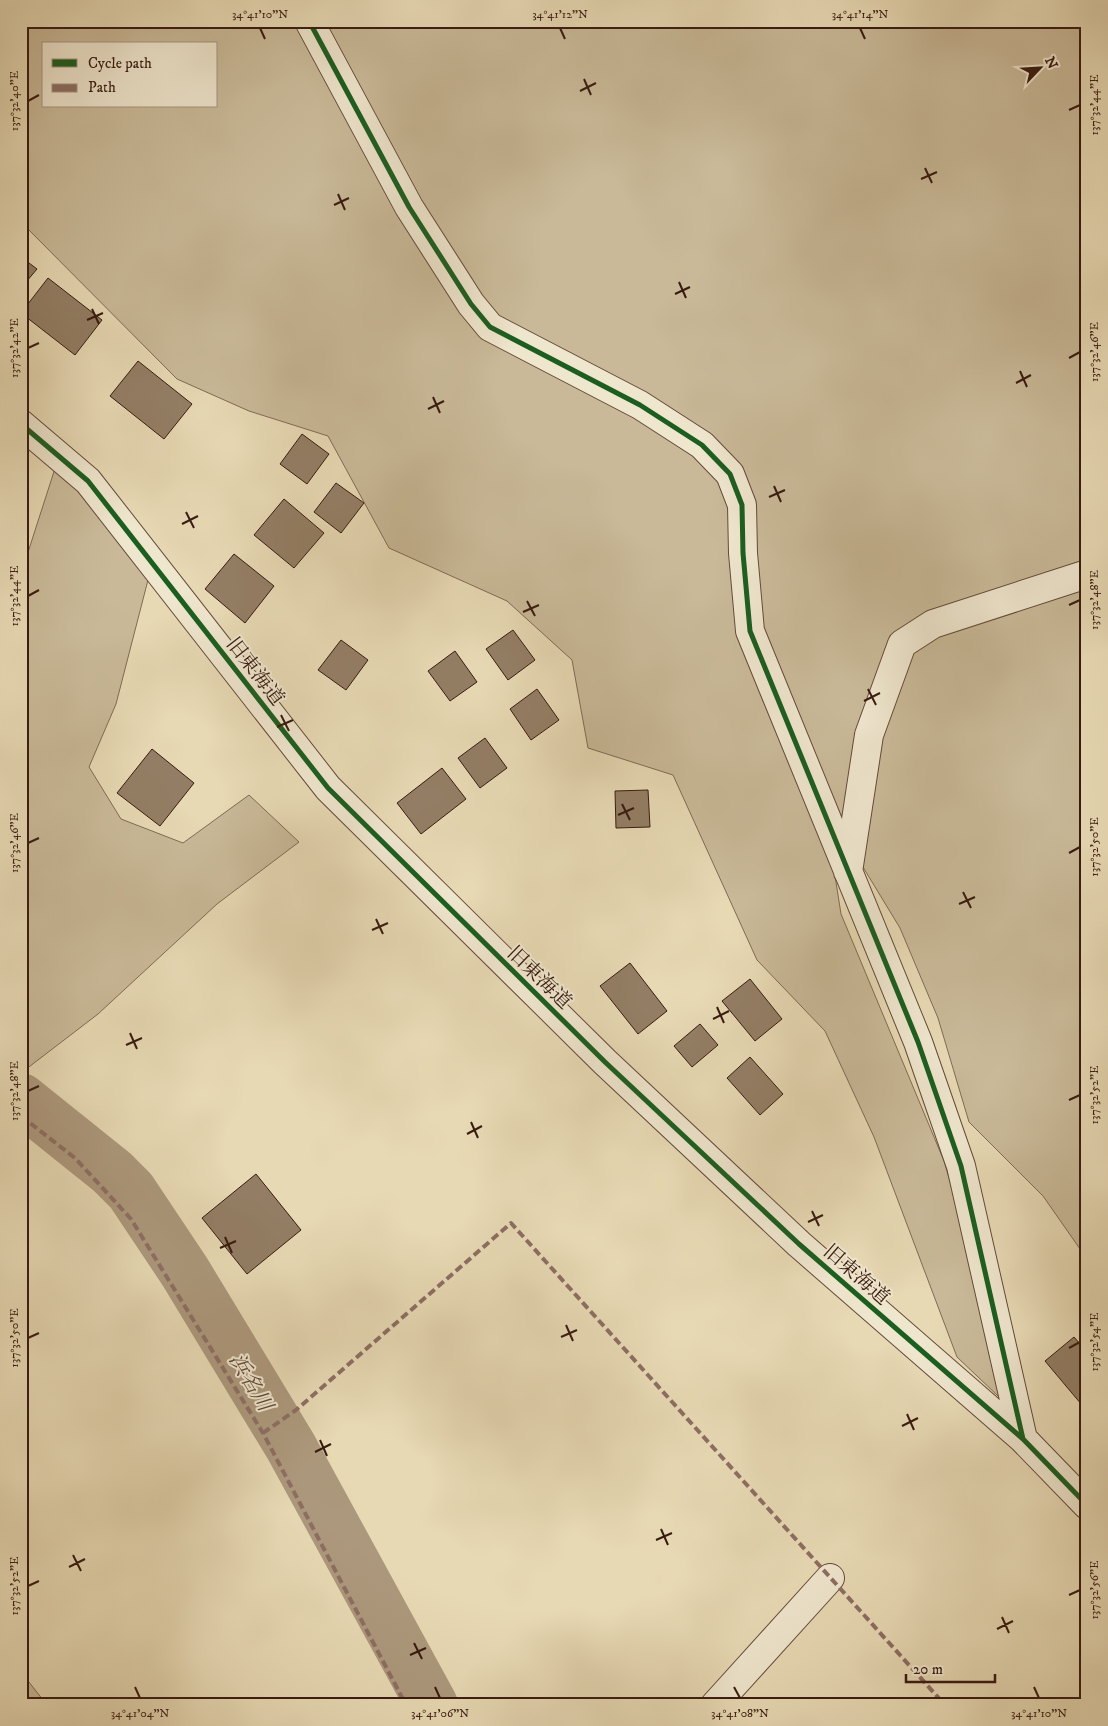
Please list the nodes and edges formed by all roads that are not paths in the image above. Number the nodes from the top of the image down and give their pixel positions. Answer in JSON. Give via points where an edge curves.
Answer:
{"nodes":[{"id":1,"x":308,"y":21,"type":"edge"},
{"id":2,"x":21,"y":424,"type":"edge"},
{"id":3,"x":1087,"y":574,"type":"edge"},
{"id":4,"x":848,"y":872,"type":"junction"},
{"id":5,"x":1024,"y":1439,"type":"junction"},
{"id":6,"x":1087,"y":1505,"type":"edge"},
{"id":7,"x":830,"y":1578,"type":"dead end"},
{"id":8,"x":715,"y":1705,"type":"edge"}],
"edges":[{"from":1,"to":4,"type":"street","via":[[409,207],[471,304],[490,327],[640,405],[702,445],[730,474],[742,505],[742,553],[750,631]]},
{"from":2,"to":5,"type":"street","name":"旧東海道","via":[[88,481],[328,788],[444,904],[799,1244]]},
{"from":3,"to":4,"type":"street","via":[[933,624],[902,644],[869,736]]},
{"from":4,"to":5,"type":"street","via":[[918,1042],[961,1166]]},
{"from":5,"to":6,"type":"street","name":"旧東海道"},
{"from":7,"to":8,"type":"street"}]}
